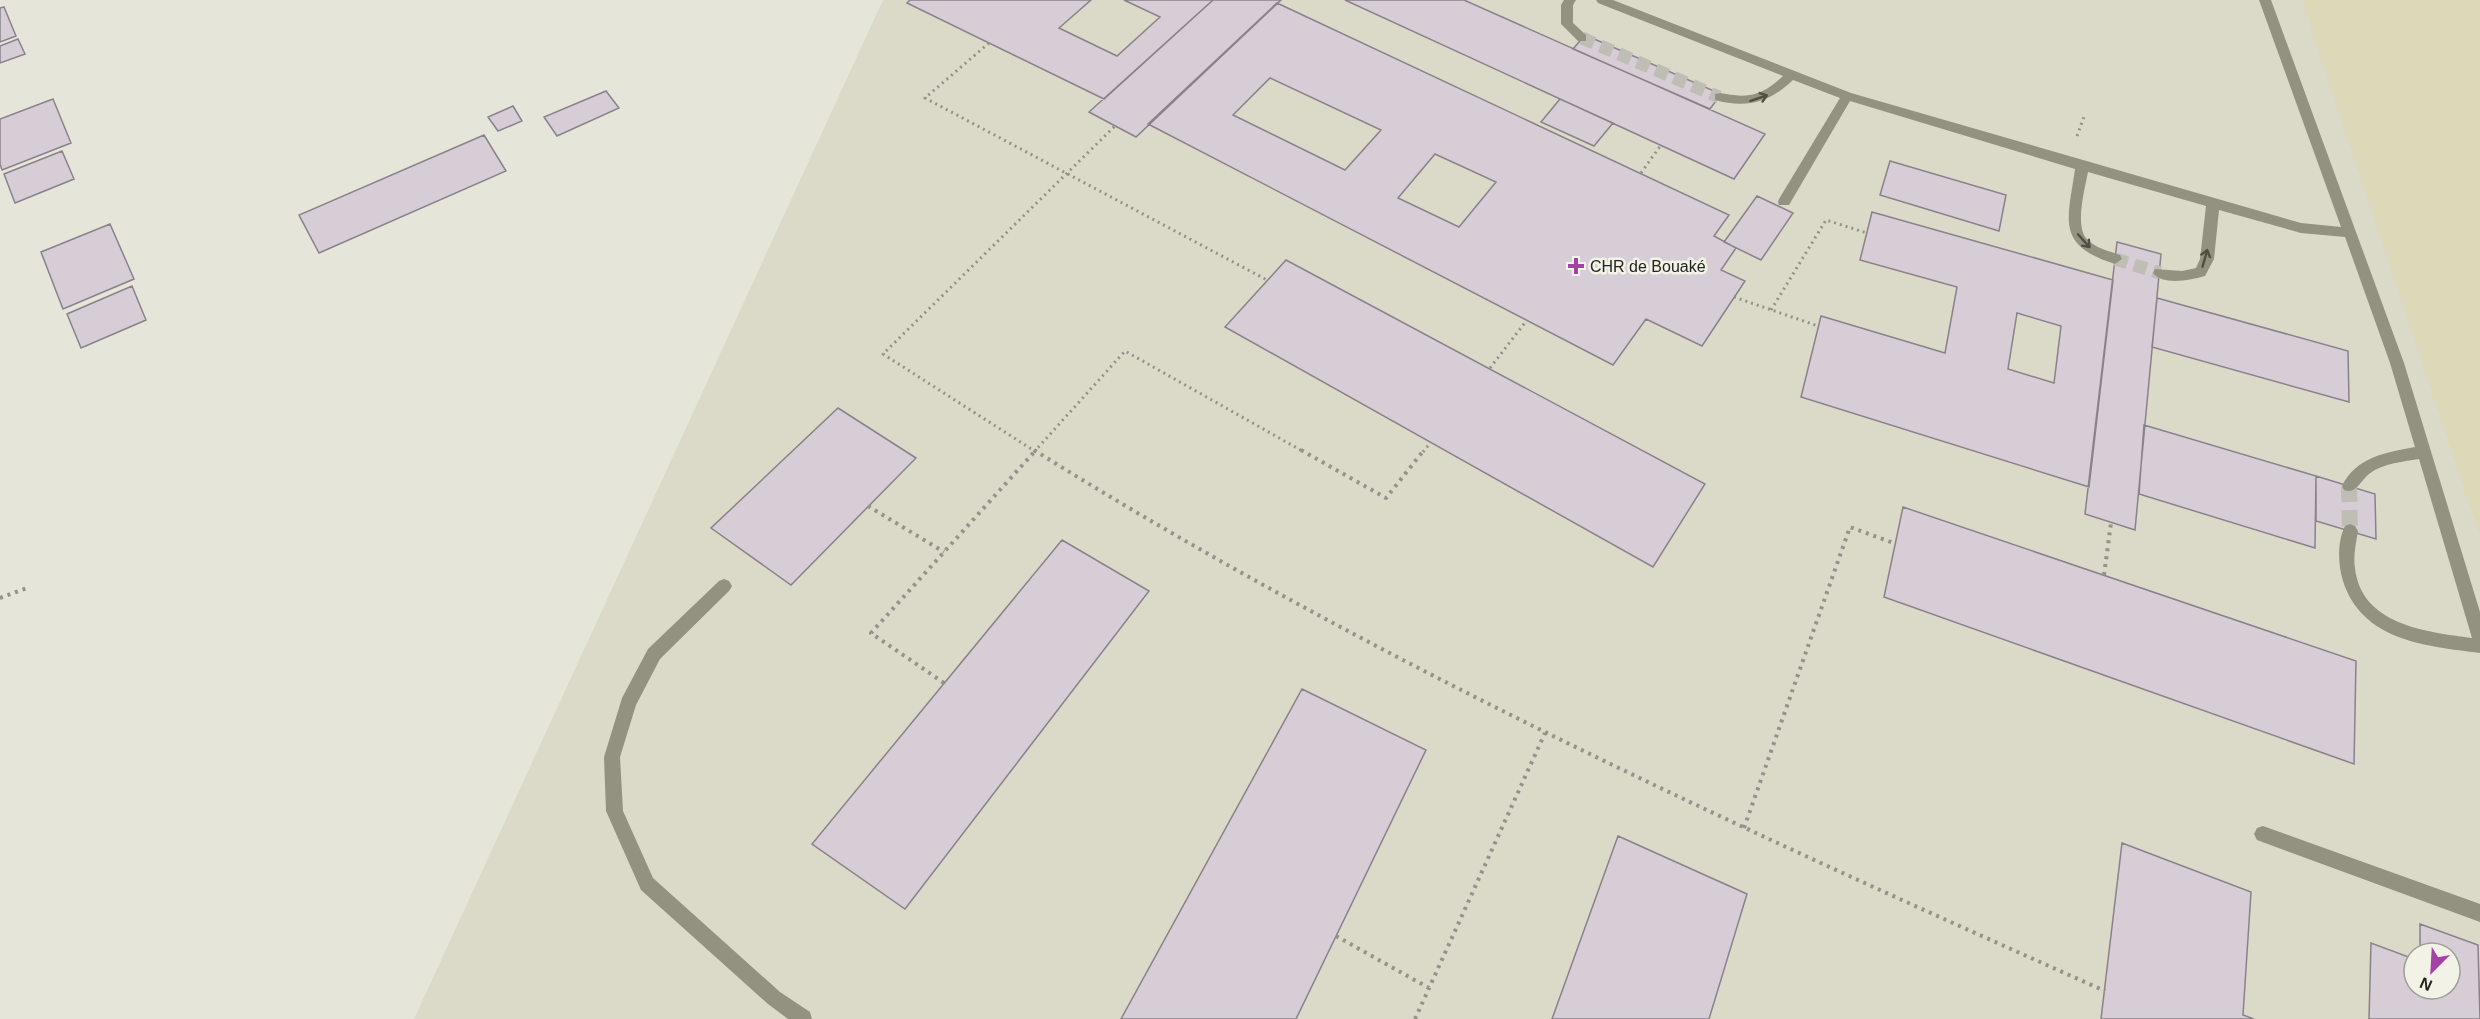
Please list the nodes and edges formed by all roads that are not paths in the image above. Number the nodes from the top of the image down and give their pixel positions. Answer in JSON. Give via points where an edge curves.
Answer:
{"nodes":[{"id":1,"x":1570,"y":0,"type":"edge"},
{"id":2,"x":1602,"y":0,"type":"edge"},
{"id":3,"x":2265,"y":0,"type":"edge"},
{"id":4,"x":1582,"y":38,"type":"tunnel mouth"},
{"id":5,"x":1792,"y":74,"type":"junction"},
{"id":6,"x":1847,"y":96,"type":"junction"},
{"id":7,"x":1719,"y":97,"type":"tunnel mouth"},
{"id":8,"x":2082,"y":166,"type":"junction"},
{"id":9,"x":1784,"y":202,"type":"dead end"},
{"id":10,"x":2213,"y":203,"type":"junction"},
{"id":11,"x":2350,"y":233,"type":"junction"},
{"id":12,"x":2115,"y":259,"type":"tunnel mouth"},
{"id":13,"x":2160,"y":273,"type":"tunnel mouth"},
{"id":14,"x":2423,"y":452,"type":"junction"},
{"id":15,"x":2349,"y":486,"type":"tunnel mouth"},
{"id":16,"x":2350,"y":531,"type":"tunnel mouth"},
{"id":17,"x":724,"y":586,"type":"dead end"},
{"id":18,"x":2480,"y":638,"type":"edge"},
{"id":19,"x":2480,"y":646,"type":"edge"},
{"id":20,"x":2263,"y":834,"type":"dead end"},
{"id":21,"x":2480,"y":913,"type":"edge"},
{"id":22,"x":803,"y":1019,"type":"edge"}],
"edges":[{"from":1,"to":4,"type":"lane","via":[[1567,24]]},
{"from":2,"to":5,"type":"lane"},
{"from":3,"to":11,"type":"lane"},
{"from":5,"to":6,"type":"lane"},
{"from":7,"to":5,"type":"lane","one_way":true,"via":[[1741,102],[1757,99],[1773,92]]},
{"from":6,"to":8,"type":"lane"},
{"from":6,"to":9,"type":"lane"},
{"from":8,"to":10,"type":"lane"},
{"from":8,"to":12,"type":"lane","one_way":true,"via":[[2074,227],[2087,246]]},
{"from":10,"to":11,"type":"lane","via":[[2301,228]]},
{"from":13,"to":10,"type":"lane","one_way":true,"via":[[2182,276],[2200,272],[2207,259]]},
{"from":11,"to":14,"type":"lane","via":[[2397,363]]},
{"from":14,"to":15,"type":"lane","via":[[2371,463],[2357,472]]},
{"from":14,"to":18,"type":"lane"},
{"from":16,"to":19,"type":"lane","via":[[2348,573],[2362,609],[2384,624],[2422,638]]},
{"from":17,"to":22,"type":"lane","via":[[654,654],[628,703],[612,757],[615,811],[647,884],[774,998]]},
{"from":20,"to":21,"type":"lane"}]}
